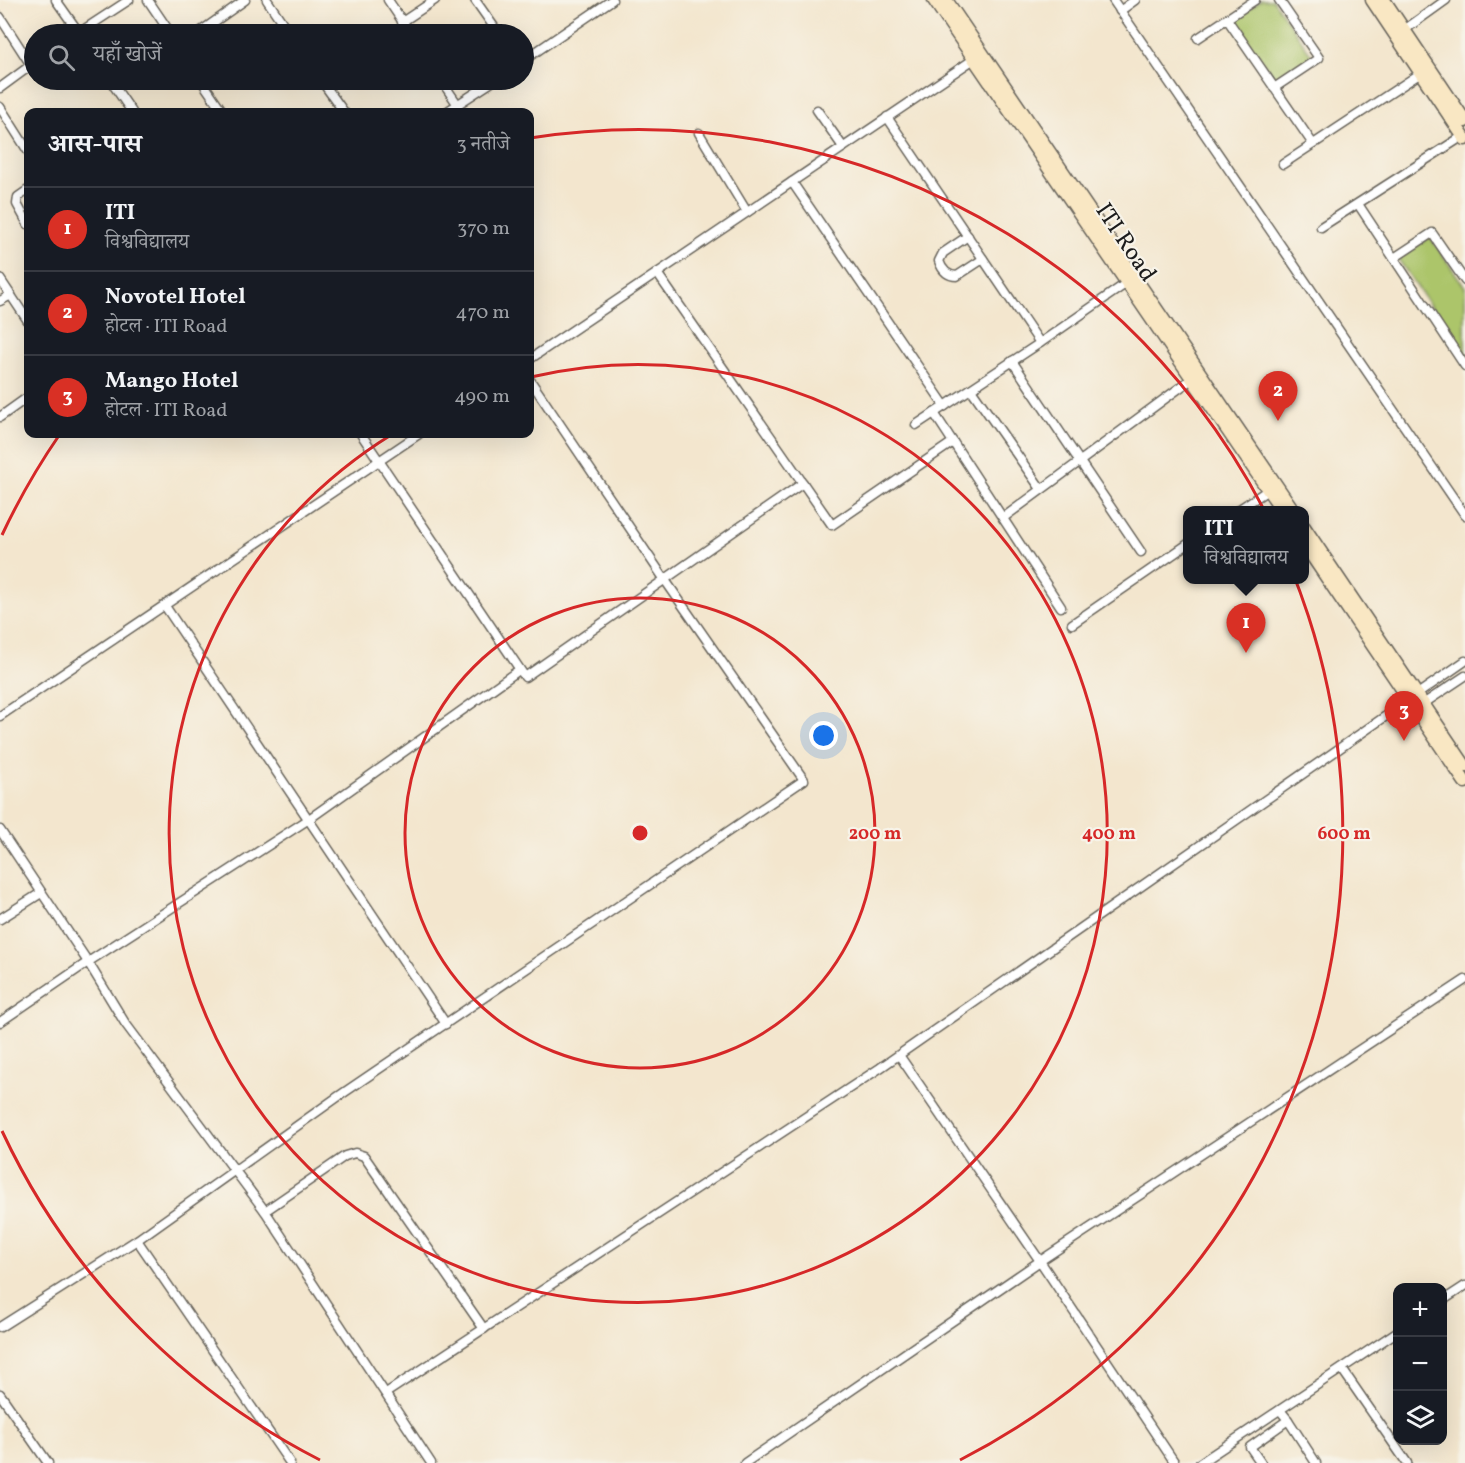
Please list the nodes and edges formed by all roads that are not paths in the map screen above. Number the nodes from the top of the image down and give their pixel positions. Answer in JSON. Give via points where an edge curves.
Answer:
{"nodes":[{"id":1,"x":56,"y":0,"type":"edge"},
{"id":2,"x":129,"y":0,"type":"edge"},
{"id":3,"x":148,"y":0,"type":"edge"},
{"id":4,"x":245,"y":0,"type":"edge"},
{"id":5,"x":267,"y":0,"type":"edge"},
{"id":6,"x":388,"y":0,"type":"edge"},
{"id":7,"x":435,"y":0,"type":"edge"},
{"id":8,"x":475,"y":0,"type":"edge"},
{"id":9,"x":594,"y":0,"type":"edge"},
{"id":10,"x":612,"y":0,"type":"edge"},
{"id":11,"x":934,"y":0,"type":"edge"},
{"id":12,"x":946,"y":0,"type":"edge"},
{"id":13,"x":1113,"y":0,"type":"edge"},
{"id":14,"x":1135,"y":0,"type":"edge"},
{"id":15,"x":1255,"y":0,"type":"edge"},
{"id":16,"x":1279,"y":0,"type":"edge"},
{"id":17,"x":1372,"y":0,"type":"edge"},
{"id":18,"x":1384,"y":0,"type":"edge"},
{"id":19,"x":1446,"y":0,"type":"edge"},
{"id":20,"x":600,"y":8,"type":"junction"},
{"id":21,"x":1120,"y":10,"type":"junction"},
{"id":22,"x":1227,"y":19,"type":"junction"},
{"id":23,"x":1,"y":20,"type":"edge"},
{"id":24,"x":402,"y":22,"type":"joint"},
{"id":25,"x":72,"y":24,"type":"edge"},
{"id":26,"x":93,"y":24,"type":"edge"},
{"id":27,"x":164,"y":24,"type":"edge"},
{"id":28,"x":210,"y":24,"type":"edge"},
{"id":29,"x":283,"y":24,"type":"edge"},
{"id":30,"x":493,"y":24,"type":"edge"},
{"id":31,"x":1400,"y":32,"type":"junction"},
{"id":32,"x":1198,"y":38,"type":"dead end"},
{"id":33,"x":24,"y":52,"type":"edge"},
{"id":34,"x":534,"y":53,"type":"edge"},
{"id":35,"x":978,"y":56,"type":"junction"},
{"id":36,"x":24,"y":71,"type":"edge"},
{"id":37,"x":1421,"y":74,"type":"junction"},
{"id":38,"x":0,"y":88,"type":"edge"},
{"id":39,"x":1274,"y":88,"type":"junction"},
{"id":40,"x":117,"y":90,"type":"edge"},
{"id":41,"x":208,"y":90,"type":"edge"},
{"id":42,"x":328,"y":90,"type":"edge"},
{"id":43,"x":448,"y":90,"type":"edge"},
{"id":44,"x":480,"y":90,"type":"edge"},
{"id":45,"x":458,"y":105,"type":"junction"},
{"id":46,"x":0,"y":107,"type":"edge"},
{"id":47,"x":129,"y":108,"type":"edge"},
{"id":48,"x":220,"y":108,"type":"edge"},
{"id":49,"x":341,"y":108,"type":"edge"},
{"id":50,"x":453,"y":108,"type":"edge"},
{"id":51,"x":817,"y":110,"type":"dead end"},
{"id":52,"x":887,"y":117,"type":"junction"},
{"id":53,"x":1465,"y":121,"type":"edge"},
{"id":54,"x":699,"y":133,"type":"dead end"},
{"id":55,"x":1464,"y":138,"type":"edge"},
{"id":56,"x":1313,"y":144,"type":"junction"},
{"id":57,"x":24,"y":145,"type":"edge"},
{"id":58,"x":843,"y":147,"type":"junction"},
{"id":59,"x":1283,"y":164,"type":"dead end"},
{"id":60,"x":792,"y":182,"type":"junction"},
{"id":61,"x":24,"y":194,"type":"edge"},
{"id":62,"x":1358,"y":204,"type":"junction"},
{"id":63,"x":747,"y":212,"type":"junction"},
{"id":64,"x":24,"y":217,"type":"edge"},
{"id":65,"x":1321,"y":227,"type":"dead end"},
{"id":66,"x":968,"y":236,"type":"junction"},
{"id":67,"x":1394,"y":258,"type":"junction"},
{"id":68,"x":983,"y":259,"type":"junction"},
{"id":69,"x":657,"y":273,"type":"junction"},
{"id":70,"x":0,"y":279,"type":"edge"},
{"id":71,"x":1131,"y":280,"type":"junction"},
{"id":72,"x":1465,"y":280,"type":"edge"},
{"id":73,"x":10,"y":295,"type":"junction"},
{"id":74,"x":0,"y":302,"type":"edge"},
{"id":75,"x":24,"y":315,"type":"edge"},
{"id":76,"x":1040,"y":343,"type":"junction"},
{"id":77,"x":534,"y":356,"type":"edge"},
{"id":78,"x":1012,"y":361,"type":"junction"},
{"id":79,"x":1465,"y":366,"type":"edge"},
{"id":80,"x":1193,"y":378,"type":"junction"},
{"id":81,"x":534,"y":386,"type":"edge"},
{"id":82,"x":971,"y":389,"type":"junction"},
{"id":83,"x":24,"y":399,"type":"edge"},
{"id":84,"x":945,"y":406,"type":"junction"},
{"id":85,"x":1,"y":413,"type":"edge"},
{"id":86,"x":934,"y":413,"type":"junction"},
{"id":87,"x":916,"y":425,"type":"dead end"},
{"id":88,"x":365,"y":438,"type":"edge"},
{"id":89,"x":413,"y":438,"type":"edge"},
{"id":90,"x":953,"y":442,"type":"junction"},
{"id":91,"x":1080,"y":460,"type":"junction"},
{"id":92,"x":379,"y":461,"type":"junction"},
{"id":93,"x":803,"y":483,"type":"junction"},
{"id":94,"x":1041,"y":489,"type":"junction"},
{"id":95,"x":1268,"y":490,"type":"junction"},
{"id":96,"x":1244,"y":506,"type":"edge"},
{"id":97,"x":1279,"y":506,"type":"edge"},
{"id":98,"x":1290,"y":506,"type":"edge"},
{"id":99,"x":1465,"y":515,"type":"edge"},
{"id":100,"x":1003,"y":518,"type":"junction"},
{"id":101,"x":1309,"y":533,"type":"edge"},
{"id":102,"x":1183,"y":547,"type":"edge"},
{"id":103,"x":1309,"y":550,"type":"edge"},
{"id":104,"x":1142,"y":552,"type":"dead end"},
{"id":105,"x":664,"y":580,"type":"junction"},
{"id":106,"x":165,"y":606,"type":"junction"},
{"id":107,"x":1061,"y":607,"type":"dead end"},
{"id":108,"x":1072,"y":624,"type":"dead end"},
{"id":109,"x":1465,"y":661,"type":"edge"},
{"id":110,"x":519,"y":670,"type":"junction"},
{"id":111,"x":1465,"y":676,"type":"edge"},
{"id":112,"x":1416,"y":700,"type":"junction"},
{"id":113,"x":0,"y":716,"type":"edge"},
{"id":114,"x":1465,"y":766,"type":"edge"},
{"id":115,"x":1465,"y":782,"type":"edge"},
{"id":116,"x":309,"y":819,"type":"junction"},
{"id":117,"x":0,"y":830,"type":"edge"},
{"id":118,"x":41,"y":893,"type":"junction"},
{"id":119,"x":0,"y":919,"type":"edge"},
{"id":120,"x":88,"y":962,"type":"junction"},
{"id":121,"x":1465,"y":980,"type":"edge"},
{"id":122,"x":0,"y":1022,"type":"edge"},
{"id":123,"x":446,"y":1024,"type":"junction"},
{"id":124,"x":899,"y":1055,"type":"junction"},
{"id":125,"x":236,"y":1171,"type":"junction"},
{"id":126,"x":265,"y":1211,"type":"junction"},
{"id":127,"x":136,"y":1240,"type":"junction"},
{"id":128,"x":1040,"y":1261,"type":"junction"},
{"id":129,"x":1465,"y":1286,"type":"edge"},
{"id":130,"x":1447,"y":1298,"type":"edge"},
{"id":131,"x":0,"y":1327,"type":"edge"},
{"id":132,"x":484,"y":1329,"type":"junction"},
{"id":133,"x":1393,"y":1334,"type":"edge"},
{"id":134,"x":1342,"y":1369,"type":"junction"},
{"id":135,"x":386,"y":1393,"type":"junction"},
{"id":136,"x":0,"y":1394,"type":"edge"},
{"id":137,"x":1280,"y":1410,"type":"junction"},
{"id":138,"x":1288,"y":1420,"type":"junction"},
{"id":139,"x":48,"y":1463,"type":"edge"},
{"id":140,"x":290,"y":1463,"type":"edge"},
{"id":141,"x":431,"y":1463,"type":"edge"},
{"id":142,"x":745,"y":1463,"type":"edge"},
{"id":143,"x":1175,"y":1463,"type":"edge"},
{"id":144,"x":1200,"y":1463,"type":"edge"},
{"id":145,"x":1261,"y":1463,"type":"edge"},
{"id":146,"x":1317,"y":1463,"type":"edge"},
{"id":147,"x":1407,"y":1463,"type":"edge"}],
"edges":[{"from":1,"to":25,"type":"street"},
{"from":2,"to":26,"type":"street"},
{"from":3,"to":27,"type":"street"},
{"from":4,"to":28,"type":"street"},
{"from":5,"to":29,"type":"street"},
{"from":6,"to":24,"type":"street"},
{"from":7,"to":24,"type":"street"},
{"from":8,"to":30,"type":"street"},
{"from":9,"to":20,"type":"street"},
{"from":10,"to":20,"type":"street"},
{"from":11,"to":35,"type":"street","name":"ITI Road"},
{"from":12,"to":35,"type":"street","name":"ITI Road"},
{"from":13,"to":21,"type":"street"},
{"from":14,"to":21,"type":"street"},
{"from":15,"to":22,"type":"street"},
{"from":16,"to":39,"type":"street","via":[[1319,58]]},
{"from":17,"to":31,"type":"street"},
{"from":18,"to":31,"type":"street"},
{"from":19,"to":31,"type":"street"},
{"from":20,"to":34,"type":"street"},
{"from":21,"to":99,"type":"street"},
{"from":22,"to":32,"type":"street"},
{"from":22,"to":39,"type":"street"},
{"from":23,"to":33,"type":"street"},
{"from":31,"to":37,"type":"street"},
{"from":31,"to":53,"type":"street"},
{"from":35,"to":52,"type":"street"},
{"from":35,"to":71,"type":"street","name":"ITI Road"},
{"from":36,"to":38,"type":"street"},
{"from":37,"to":55,"type":"street"},
{"from":37,"to":56,"type":"street"},
{"from":39,"to":56,"type":"street"},
{"from":40,"to":47,"type":"street"},
{"from":41,"to":48,"type":"street"},
{"from":42,"to":49,"type":"street"},
{"from":43,"to":45,"type":"street"},
{"from":44,"to":45,"type":"street"},
{"from":45,"to":50,"type":"street"},
{"from":46,"to":57,"type":"street"},
{"from":51,"to":58,"type":"street"},
{"from":52,"to":58,"type":"street"},
{"from":52,"to":66,"type":"street"},
{"from":54,"to":63,"type":"street"},
{"from":55,"to":62,"type":"street"},
{"from":56,"to":59,"type":"street"},
{"from":58,"to":60,"type":"street"},
{"from":60,"to":63,"type":"street"},
{"from":60,"to":84,"type":"street"},
{"from":61,"to":64,"type":"street","via":[[17,201]]},
{"from":62,"to":65,"type":"street"},
{"from":62,"to":67,"type":"street"},
{"from":63,"to":69,"type":"street"},
{"from":66,"to":68,"type":"street"},
{"from":66,"to":68,"type":"street","via":[[943,253],[941,266],[946,273],[957,276]]},
{"from":67,"to":72,"type":"street","via":[[1432,233]]},
{"from":67,"to":79,"type":"street"},
{"from":68,"to":76,"type":"street"},
{"from":69,"to":77,"type":"street"},
{"from":69,"to":93,"type":"street"},
{"from":70,"to":73,"type":"street"},
{"from":71,"to":76,"type":"street"},
{"from":71,"to":80,"type":"street","name":"ITI Road"},
{"from":71,"to":98,"type":"street","name":"ITI Road"},
{"from":73,"to":74,"type":"street"},
{"from":73,"to":75,"type":"street"},
{"from":76,"to":78,"type":"street"},
{"from":78,"to":82,"type":"street"},
{"from":78,"to":91,"type":"street"},
{"from":80,"to":91,"type":"street"},
{"from":80,"to":95,"type":"street","name":"ITI Road"},
{"from":81,"to":105,"type":"street"},
{"from":82,"to":84,"type":"street"},
{"from":82,"to":94,"type":"street"},
{"from":83,"to":85,"type":"street"},
{"from":84,"to":86,"type":"street"},
{"from":86,"to":87,"type":"street"},
{"from":86,"to":90,"type":"street"},
{"from":88,"to":92,"type":"street"},
{"from":89,"to":92,"type":"street"},
{"from":90,"to":93,"type":"street","via":[[832,525]]},
{"from":90,"to":100,"type":"street"},
{"from":91,"to":94,"type":"street"},
{"from":91,"to":104,"type":"street"},
{"from":92,"to":106,"type":"street"},
{"from":92,"to":110,"type":"street"},
{"from":93,"to":105,"type":"street"},
{"from":94,"to":100,"type":"street"},
{"from":95,"to":96,"type":"street"},
{"from":95,"to":97,"type":"street","name":"ITI Road"},
{"from":100,"to":107,"type":"street"},
{"from":101,"to":112,"type":"street"},
{"from":102,"to":108,"type":"street"},
{"from":103,"to":112,"type":"street"},
{"from":105,"to":110,"type":"street","via":[[525,676]]},
{"from":105,"to":123,"type":"street","via":[[804,780]]},
{"from":106,"to":113,"type":"street"},
{"from":106,"to":116,"type":"street"},
{"from":109,"to":112,"type":"street"},
{"from":110,"to":116,"type":"street"},
{"from":111,"to":112,"type":"street"},
{"from":112,"to":114,"type":"street"},
{"from":112,"to":115,"type":"street"},
{"from":112,"to":124,"type":"street"},
{"from":116,"to":120,"type":"street"},
{"from":116,"to":123,"type":"street"},
{"from":117,"to":118,"type":"street"},
{"from":118,"to":119,"type":"street"},
{"from":118,"to":120,"type":"street"},
{"from":120,"to":122,"type":"street"},
{"from":120,"to":125,"type":"street","via":[[125,1023]]},
{"from":121,"to":128,"type":"street"},
{"from":123,"to":125,"type":"street"},
{"from":124,"to":128,"type":"street"},
{"from":124,"to":132,"type":"street"},
{"from":125,"to":126,"type":"street"},
{"from":125,"to":127,"type":"street"},
{"from":126,"to":132,"type":"street","via":[[345,1156],[364,1156]]},
{"from":126,"to":135,"type":"street"},
{"from":127,"to":131,"type":"street"},
{"from":127,"to":140,"type":"street"},
{"from":128,"to":142,"type":"street"},
{"from":128,"to":143,"type":"street"},
{"from":129,"to":130,"type":"street"},
{"from":132,"to":135,"type":"street"},
{"from":133,"to":134,"type":"street"},
{"from":134,"to":137,"type":"street"},
{"from":134,"to":147,"type":"street"},
{"from":135,"to":141,"type":"street"},
{"from":136,"to":139,"type":"street"},
{"from":137,"to":138,"type":"street"},
{"from":137,"to":144,"type":"street"},
{"from":138,"to":145,"type":"street","via":[[1250,1448]]},
{"from":138,"to":146,"type":"street"}]}
